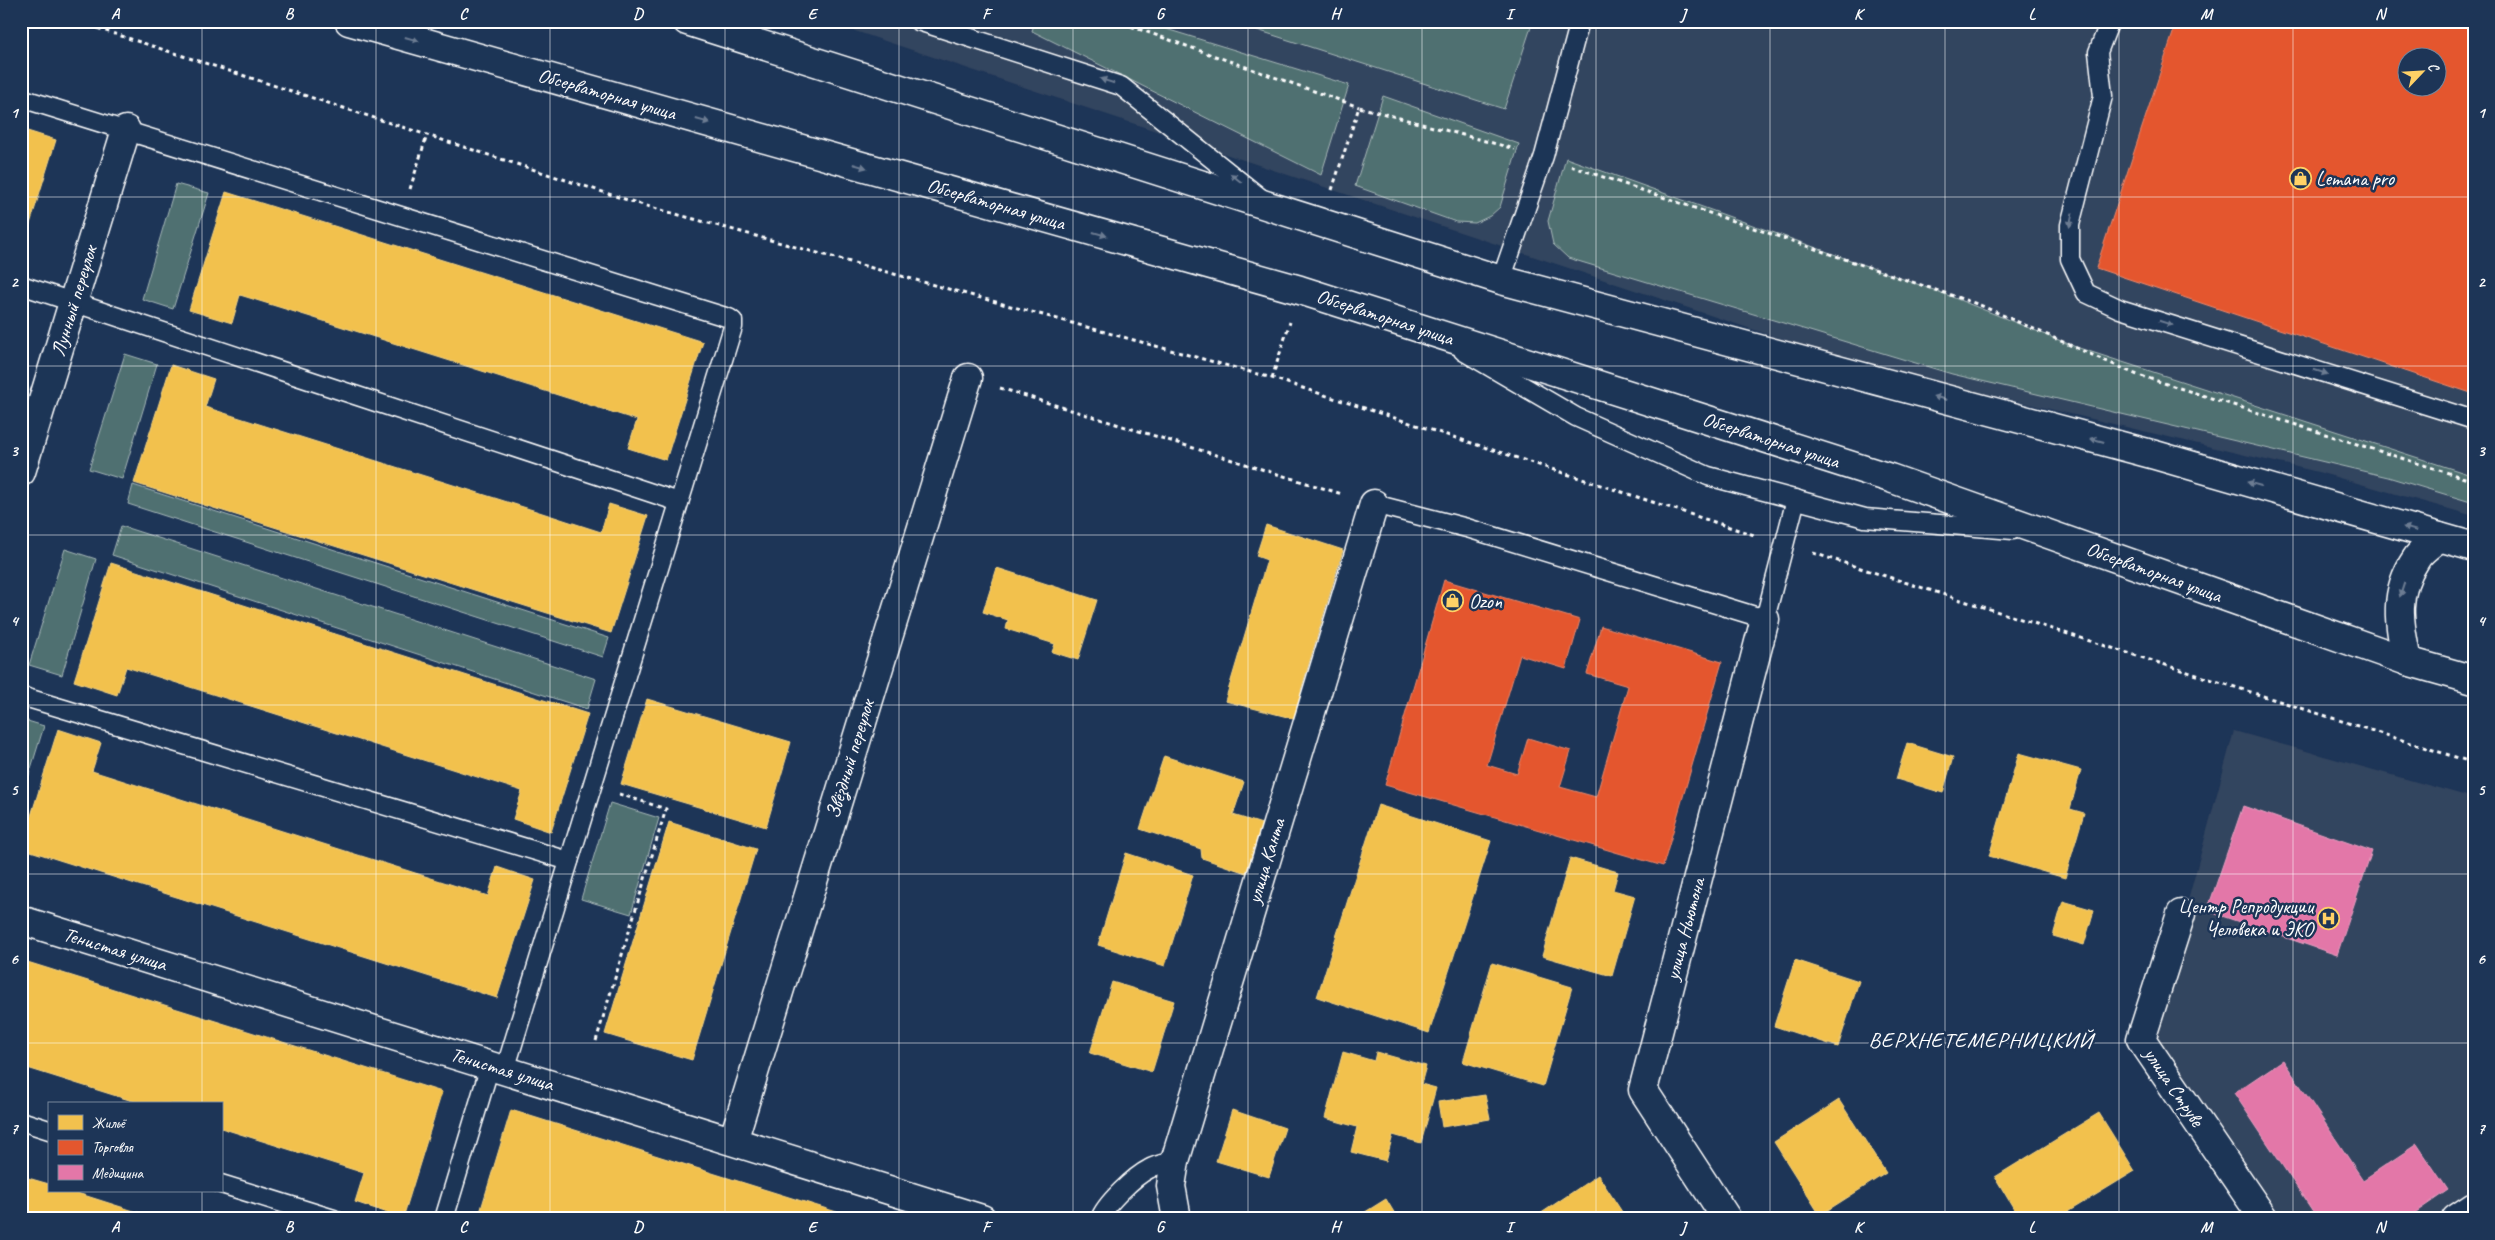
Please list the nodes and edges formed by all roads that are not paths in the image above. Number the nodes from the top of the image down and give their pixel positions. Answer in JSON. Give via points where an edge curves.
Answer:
{"nodes":[{"id":1,"x":348,"y":21,"type":"edge"},
{"id":2,"x":687,"y":21,"type":"edge"},
{"id":3,"x":918,"y":21,"type":"edge"},
{"id":4,"x":1580,"y":21,"type":"edge"},
{"id":5,"x":2110,"y":21,"type":"edge"},
{"id":6,"x":21,"y":98,"type":"edge"},
{"id":7,"x":126,"y":130,"type":"junction"},
{"id":8,"x":1274,"y":208,"type":"junction"},
{"id":9,"x":1502,"y":280,"type":"junction"},
{"id":10,"x":21,"y":285,"type":"edge"},
{"id":11,"x":73,"y":302,"type":"junction"},
{"id":12,"x":1428,"y":331,"type":"junction"},
{"id":13,"x":968,"y":378,"type":"road end"},
{"id":14,"x":2474,"y":420,"type":"edge"},
{"id":15,"x":21,"y":472,"type":"edge"},
{"id":16,"x":1796,"y":499,"type":"junction"},
{"id":17,"x":679,"y":502,"type":"junction"},
{"id":18,"x":1374,"y":504,"type":"joint"},
{"id":19,"x":2041,"y":532,"type":"junction"},
{"id":20,"x":2439,"y":537,"type":"junction"},
{"id":21,"x":2474,"y":547,"type":"edge"},
{"id":22,"x":1765,"y":619,"type":"junction"},
{"id":23,"x":2407,"y":661,"type":"junction"},
{"id":24,"x":2474,"y":680,"type":"edge"},
{"id":25,"x":21,"y":696,"type":"edge"},
{"id":26,"x":569,"y":861,"type":"junction"},
{"id":27,"x":2181,"y":914,"type":"dead end"},
{"id":28,"x":21,"y":920,"type":"edge"},
{"id":29,"x":498,"y":1068,"type":"junction"},
{"id":30,"x":21,"y":1121,"type":"edge"},
{"id":31,"x":48,"y":1130,"type":"edge"},
{"id":32,"x":733,"y":1141,"type":"junction"},
{"id":33,"x":1176,"y":1161,"type":"junction"},
{"id":34,"x":222,"y":1184,"type":"edge"},
{"id":35,"x":2474,"y":1208,"type":"edge"},
{"id":36,"x":334,"y":1219,"type":"edge"},
{"id":37,"x":444,"y":1219,"type":"edge"},
{"id":38,"x":982,"y":1219,"type":"edge"},
{"id":39,"x":1100,"y":1219,"type":"edge"},
{"id":40,"x":1177,"y":1219,"type":"edge"},
{"id":41,"x":1727,"y":1219,"type":"edge"},
{"id":42,"x":2264,"y":1219,"type":"edge"},
{"id":43,"x":2456,"y":1219,"type":"edge"}],
"edges":[{"from":1,"to":12,"type":"main road","name":"Обсерваторная улица","one_way":true,"via":[[1300,290]]},
{"from":2,"to":8,"type":"main road"},
{"from":8,"to":3,"type":"lane","one_way":true,"via":[[1122,86]]},
{"from":4,"to":9,"type":"lane","via":[[1544,156]]},
{"from":5,"to":14,"type":"lane","one_way":true,"via":[[2098,52],[2103,96],[2070,225],[2070,259],[2086,293],[2120,309]]},
{"from":6,"to":7,"type":"lane"},
{"from":7,"to":11,"type":"main road","name":"Лунный переулок"},
{"from":7,"to":17,"type":"lane","via":[[729,318],[733,321],[733,328]]},
{"from":8,"to":9,"type":"main road"},
{"from":20,"to":9,"type":"main road","one_way":true,"via":[[2155,455]]},
{"from":10,"to":11,"type":"lane"},
{"from":11,"to":15,"type":"main road","name":"Лунный переулок"},
{"from":11,"to":17,"type":"lane"},
{"from":12,"to":16,"type":"lane","via":[[1576,417],[1708,476]]},
{"from":12,"to":19,"type":"main road","name":"Обсерваторная улица","via":[[1890,478]]},
{"from":13,"to":32,"type":"main road","name":"Звёздный переулок"},
{"from":16,"to":19,"type":"lane","via":[[1864,518]]},
{"from":16,"to":22,"type":"lane"},
{"from":17,"to":26,"type":"lane"},
{"from":18,"to":22,"type":"lane","via":[[1467,528]]},
{"from":18,"to":33,"type":"main road","name":"улица Канта"},
{"from":19,"to":23,"type":"main road","name":"Обсерваторная улица"},
{"from":20,"to":21,"type":"main road"},
{"from":20,"to":23,"type":"main road","one_way":true,"via":[[2416,558],[2400,594],[2399,627]]},
{"from":22,"to":41,"type":"main road","name":"улица Ньютона","via":[[1643,1090]]},
{"from":23,"to":24,"type":"main road","name":"Обсерваторная улица"},
{"from":25,"to":26,"type":"lane"},
{"from":26,"to":29,"type":"lane"},
{"from":27,"to":42,"type":"main road","name":"улица Струве","via":[[2141,1039]]},
{"from":28,"to":29,"type":"main road","name":"Тенистая улица"},
{"from":29,"to":32,"type":"main road","name":"Тенистая улица"},
{"from":29,"to":37,"type":"lane"},
{"from":30,"to":31,"type":"lane"},
{"from":32,"to":38,"type":"main road","name":"Тенистая улица"},
{"from":33,"to":39,"type":"lane","via":[[1144,1172],[1107,1206]]},
{"from":33,"to":40,"type":"main road","name":"улица Канта","via":[[1171,1186]]},
{"from":34,"to":36,"type":"lane"},
{"from":35,"to":43,"type":"main road"}]}
